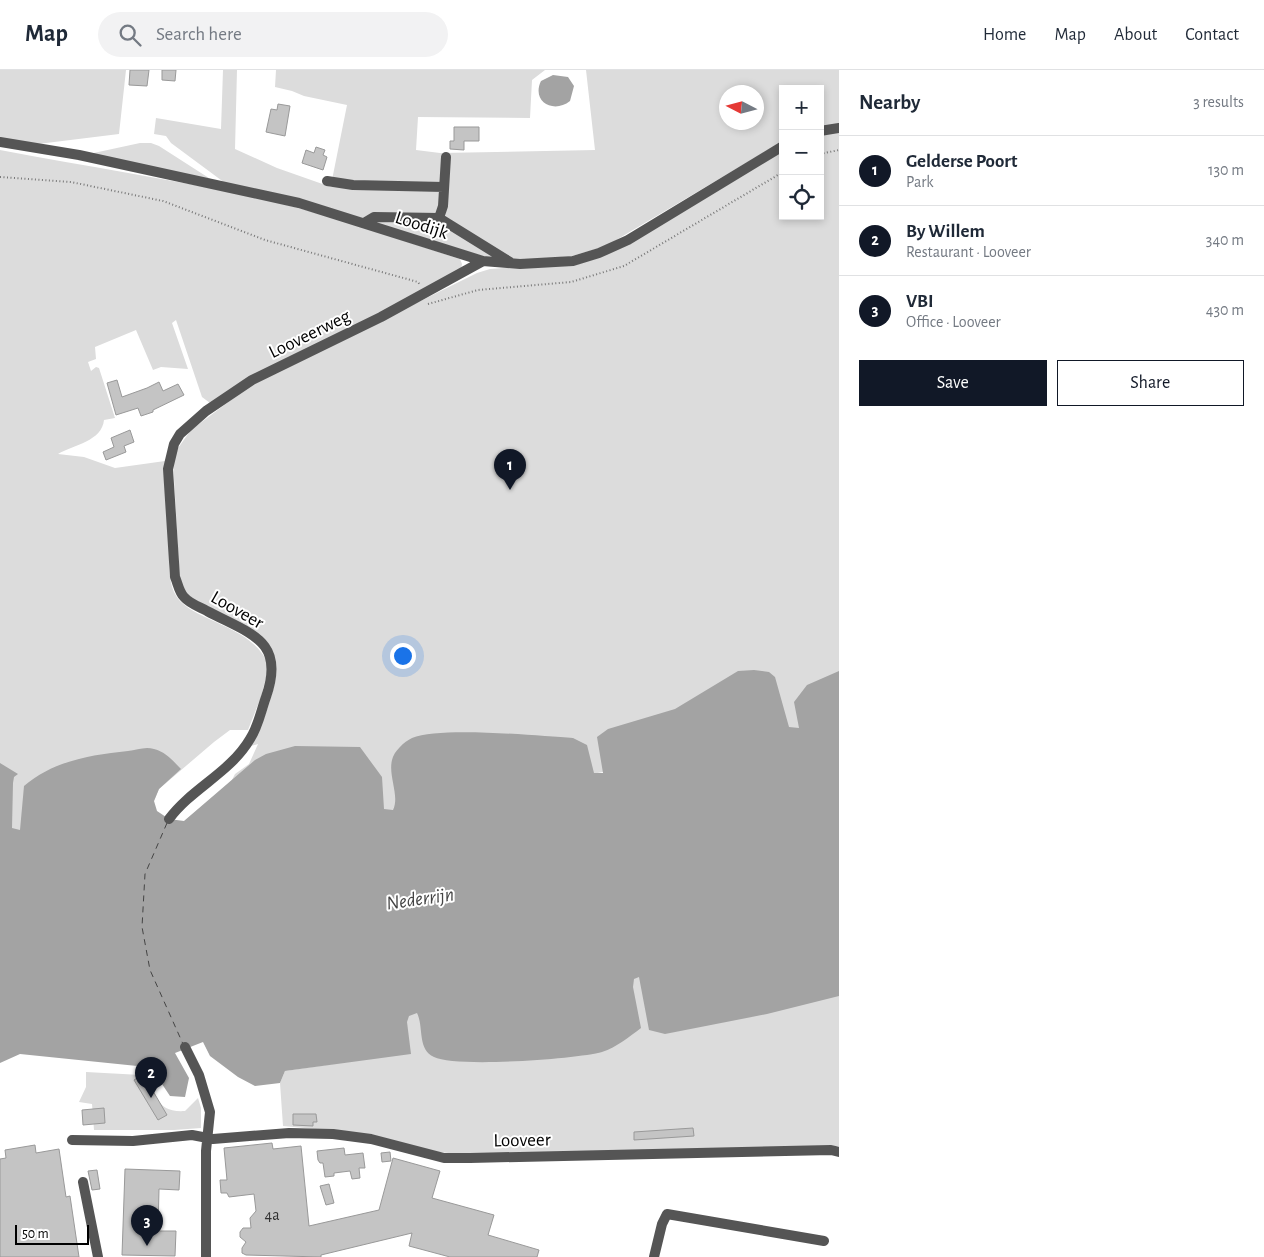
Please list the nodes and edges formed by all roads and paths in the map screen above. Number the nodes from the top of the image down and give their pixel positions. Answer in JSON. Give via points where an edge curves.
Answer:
{"nodes":[{"id":1,"x":839,"y":128,"type":"edge"},
{"id":2,"x":824,"y":130,"type":"edge"},
{"id":3,"x":0,"y":142,"type":"edge"},
{"id":4,"x":779,"y":148,"type":"edge"},
{"id":5,"x":839,"y":150,"type":"edge"},
{"id":6,"x":824,"y":153,"type":"edge"},
{"id":7,"x":446,"y":157,"type":"dead end"},
{"id":8,"x":0,"y":177,"type":"edge"},
{"id":9,"x":327,"y":181,"type":"dead end"},
{"id":10,"x":444,"y":187,"type":"junction"},
{"id":11,"x":439,"y":218,"type":"junction"},
{"id":12,"x":364,"y":223,"type":"junction"},
{"id":13,"x":483,"y":261,"type":"junction"},
{"id":14,"x":510,"y":263,"type":"junction"},
{"id":15,"x":426,"y":293,"type":"junction"},
{"id":16,"x":170,"y":457,"type":"joint"},
{"id":17,"x":169,"y":819,"type":"dead end"},
{"id":18,"x":185,"y":1047,"type":"dead end"},
{"id":19,"x":208,"y":1138,"type":"junction"},
{"id":20,"x":72,"y":1140,"type":"dead end"},
{"id":21,"x":839,"y":1152,"type":"edge"},
{"id":22,"x":83,"y":1182,"type":"dead end"},
{"id":23,"x":824,"y":1241,"type":"dead end"},
{"id":24,"x":98,"y":1257,"type":"edge"},
{"id":25,"x":206,"y":1257,"type":"edge"},
{"id":26,"x":654,"y":1257,"type":"edge"}],
"edges":[{"from":1,"to":2,"type":"street"},
{"from":3,"to":12,"type":"street","name":"Loodijk","via":[[79,155],[299,203]]},
{"from":4,"to":14,"type":"street","name":"Loodijk","via":[[628,240],[599,253],[573,261]]},
{"from":5,"to":6,"type":"path"},
{"from":7,"to":10,"type":"street"},
{"from":8,"to":15,"type":"path","via":[[71,182],[163,201],[265,240],[418,282]]},
{"from":9,"to":10,"type":"street","via":[[353,185]]},
{"from":10,"to":11,"type":"street"},
{"from":11,"to":12,"type":"street","via":[[374,217]]},
{"from":11,"to":14,"type":"street"},
{"from":12,"to":13,"type":"street","name":"Loodijk"},
{"from":13,"to":14,"type":"street","name":"Loodijk"},
{"from":13,"to":15,"type":"street","name":"Looveerweg"},
{"from":15,"to":16,"type":"street","name":"Looveerweg","via":[[252,380],[180,434]]},
{"from":16,"to":17,"type":"street","name":"Looveer","via":[[169,495],[175,577],[180,591],[190,602],[256,638],[267,649],[273,663],[270,684],[251,739],[228,765],[178,807]]},
{"from":18,"to":19,"type":"street","via":[[210,1106]]},
{"from":19,"to":20,"type":"street","name":"Looveer","via":[[192,1135],[133,1141]]},
{"from":19,"to":21,"type":"street","name":"Looveer","via":[[333,1134],[444,1158]]},
{"from":19,"to":25,"type":"street"},
{"from":22,"to":24,"type":"street"},
{"from":23,"to":26,"type":"street","via":[[667,1214]]}]}
